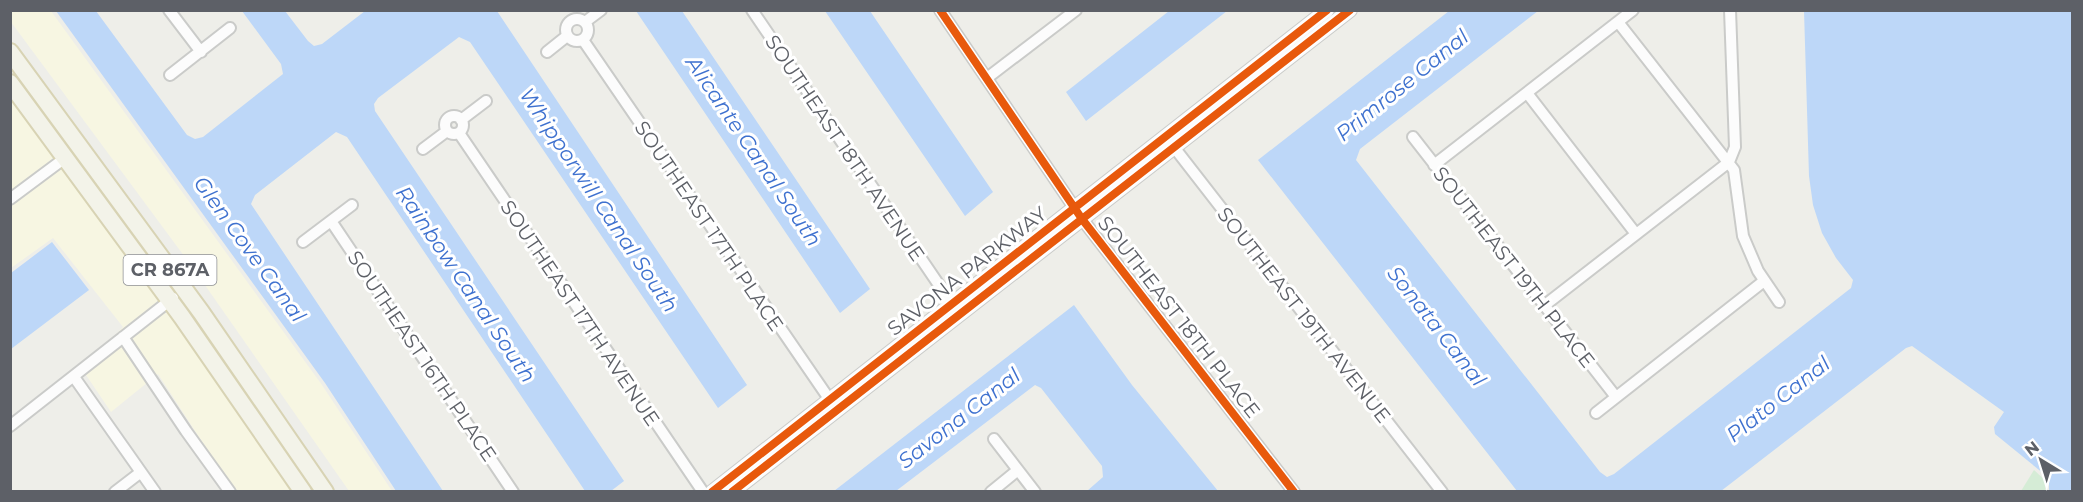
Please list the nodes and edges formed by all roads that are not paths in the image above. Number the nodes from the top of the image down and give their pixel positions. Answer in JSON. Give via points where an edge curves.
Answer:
{"nodes":[{"id":1,"x":169,"y":10,"type":"edge"},
{"id":2,"x":601,"y":10,"type":"edge"},
{"id":3,"x":752,"y":10,"type":"edge"},
{"id":4,"x":940,"y":10,"type":"edge"},
{"id":5,"x":1076,"y":10,"type":"edge"},
{"id":6,"x":1327,"y":10,"type":"edge"},
{"id":7,"x":1350,"y":10,"type":"edge"},
{"id":8,"x":1632,"y":10,"type":"edge"},
{"id":9,"x":1730,"y":10,"type":"edge"},
{"id":10,"x":585,"y":22,"type":"junction"},
{"id":11,"x":1618,"y":22,"type":"junction"},
{"id":12,"x":230,"y":28,"type":"dead end"},
{"id":13,"x":567,"y":36,"type":"junction"},
{"id":14,"x":583,"y":40,"type":"junction"},
{"id":15,"x":10,"y":52,"type":"edge"},
{"id":16,"x":201,"y":52,"type":"junction"},
{"id":17,"x":548,"y":52,"type":"dead end"},
{"id":18,"x":170,"y":75,"type":"dead end"},
{"id":19,"x":987,"y":78,"type":"junction"},
{"id":20,"x":10,"y":83,"type":"edge"},
{"id":21,"x":1527,"y":93,"type":"junction"},
{"id":22,"x":486,"y":101,"type":"dead end"},
{"id":23,"x":461,"y":120,"type":"junction"},
{"id":24,"x":447,"y":131,"type":"junction"},
{"id":25,"x":459,"y":133,"type":"junction"},
{"id":26,"x":1413,"y":137,"type":"dead end"},
{"id":27,"x":1170,"y":143,"type":"junction"},
{"id":28,"x":423,"y":149,"type":"dead end"},
{"id":29,"x":65,"y":158,"type":"junction"},
{"id":30,"x":1729,"y":162,"type":"junction"},
{"id":31,"x":1434,"y":165,"type":"junction"},
{"id":32,"x":102,"y":177,"type":"junction"},
{"id":33,"x":10,"y":200,"type":"edge"},
{"id":34,"x":352,"y":205,"type":"dead end"},
{"id":35,"x":1079,"y":213,"type":"junction"},
{"id":36,"x":331,"y":221,"type":"junction"},
{"id":37,"x":1636,"y":234,"type":"junction"},
{"id":38,"x":303,"y":243,"type":"dead end"},
{"id":39,"x":1764,"y":281,"type":"junction"},
{"id":40,"x":185,"y":290,"type":"junction"},
{"id":41,"x":170,"y":300,"type":"junction"},
{"id":42,"x":1779,"y":302,"type":"dead end"},
{"id":43,"x":1545,"y":305,"type":"junction"},
{"id":44,"x":955,"y":309,"type":"junction"},
{"id":45,"x":123,"y":337,"type":"junction"},
{"id":46,"x":74,"y":376,"type":"junction"},
{"id":47,"x":1616,"y":397,"type":"junction"},
{"id":48,"x":833,"y":405,"type":"junction"},
{"id":49,"x":1596,"y":413,"type":"dead end"},
{"id":50,"x":10,"y":426,"type":"edge"},
{"id":51,"x":994,"y":439,"type":"dead end"},
{"id":52,"x":1018,"y":470,"type":"junction"},
{"id":53,"x":141,"y":472,"type":"junction"},
{"id":54,"x":115,"y":492,"type":"edge"},
{"id":55,"x":154,"y":492,"type":"edge"},
{"id":56,"x":230,"y":492,"type":"edge"},
{"id":57,"x":303,"y":492,"type":"edge"},
{"id":58,"x":325,"y":492,"type":"edge"},
{"id":59,"x":513,"y":492,"type":"edge"},
{"id":60,"x":703,"y":492,"type":"edge"},
{"id":61,"x":712,"y":492,"type":"edge"},
{"id":62,"x":732,"y":492,"type":"edge"},
{"id":63,"x":991,"y":492,"type":"edge"},
{"id":64,"x":1035,"y":492,"type":"edge"},
{"id":65,"x":1294,"y":492,"type":"edge"},
{"id":66,"x":1442,"y":492,"type":"edge"}],
"edges":[{"from":1,"to":16,"type":"street"},
{"from":2,"to":10,"type":"street"},
{"from":3,"to":44,"type":"street","name":"SOUTHEAST 18TH AVENUE"},
{"from":4,"to":19,"type":"street","name":"SOUTHEAST 18TH PLACE"},
{"from":5,"to":19,"type":"street"},
{"from":6,"to":27,"type":"street","name":"SAVONA PARKWAY"},
{"from":7,"to":27,"type":"street","name":"SAVONA PARKWAY"},
{"from":8,"to":11,"type":"street"},
{"from":9,"to":30,"type":"street","via":[[1735,147]]},
{"from":10,"to":13,"type":"street","via":[[571,20]]},
{"from":10,"to":14,"type":"street","via":[[589,31]]},
{"from":11,"to":21,"type":"street"},
{"from":11,"to":30,"type":"street"},
{"from":12,"to":16,"type":"street"},
{"from":13,"to":14,"type":"street","via":[[573,41]]},
{"from":13,"to":17,"type":"street"},
{"from":14,"to":48,"type":"street","name":"SOUTHEAST 17TH PLACE"},
{"from":15,"to":32,"type":"main road","number":"CR 867A"},
{"from":16,"to":18,"type":"street"},
{"from":19,"to":35,"type":"street","name":"SOUTHEAST 18TH PLACE"},
{"from":20,"to":29,"type":"main road","number":"CR 867A"},
{"from":21,"to":31,"type":"street"},
{"from":21,"to":37,"type":"street"},
{"from":22,"to":23,"type":"street"},
{"from":23,"to":24,"type":"street","via":[[448,118]]},
{"from":23,"to":25,"type":"street","via":[[463,128]]},
{"from":24,"to":25,"type":"street"},
{"from":24,"to":28,"type":"street"},
{"from":25,"to":60,"type":"street","name":"SOUTHEAST 17TH AVENUE"},
{"from":26,"to":31,"type":"street","name":"SOUTHEAST 19TH PLACE"},
{"from":27,"to":35,"type":"street","name":"SAVONA PARKWAY"},
{"from":27,"to":66,"type":"street","name":"SOUTHEAST 19TH AVENUE"},
{"from":29,"to":32,"type":"main road"},
{"from":29,"to":33,"type":"street"},
{"from":29,"to":41,"type":"main road","number":"CR 867A"},
{"from":30,"to":37,"type":"street"},
{"from":30,"to":39,"type":"street","via":[[1736,177],[1743,236]]},
{"from":31,"to":43,"type":"street","name":"SOUTHEAST 19TH PLACE"},
{"from":32,"to":40,"type":"main road","number":"CR 867A"},
{"from":34,"to":36,"type":"street"},
{"from":35,"to":44,"type":"street","name":"SAVONA PARKWAY"},
{"from":35,"to":65,"type":"street","name":"SOUTHEAST 18TH PLACE"},
{"from":36,"to":38,"type":"street"},
{"from":36,"to":59,"type":"street","name":"SOUTHEAST 16TH PLACE"},
{"from":37,"to":43,"type":"street"},
{"from":39,"to":42,"type":"street"},
{"from":39,"to":47,"type":"street"},
{"from":40,"to":41,"type":"street"},
{"from":40,"to":58,"type":"main road","number":"CR 867A"},
{"from":41,"to":45,"type":"street"},
{"from":41,"to":57,"type":"main road","number":"CR 867A"},
{"from":43,"to":47,"type":"street","name":"SOUTHEAST 19TH PLACE"},
{"from":44,"to":48,"type":"street","name":"SAVONA PARKWAY"},
{"from":45,"to":46,"type":"street"},
{"from":45,"to":56,"type":"street"},
{"from":46,"to":50,"type":"street"},
{"from":46,"to":53,"type":"street"},
{"from":47,"to":49,"type":"street"},
{"from":48,"to":61,"type":"street","name":"SAVONA PARKWAY"},
{"from":48,"to":62,"type":"street","name":"SAVONA PARKWAY"},
{"from":51,"to":52,"type":"street"},
{"from":52,"to":63,"type":"street"},
{"from":52,"to":64,"type":"street"},
{"from":53,"to":54,"type":"street"},
{"from":53,"to":55,"type":"street"}]}
